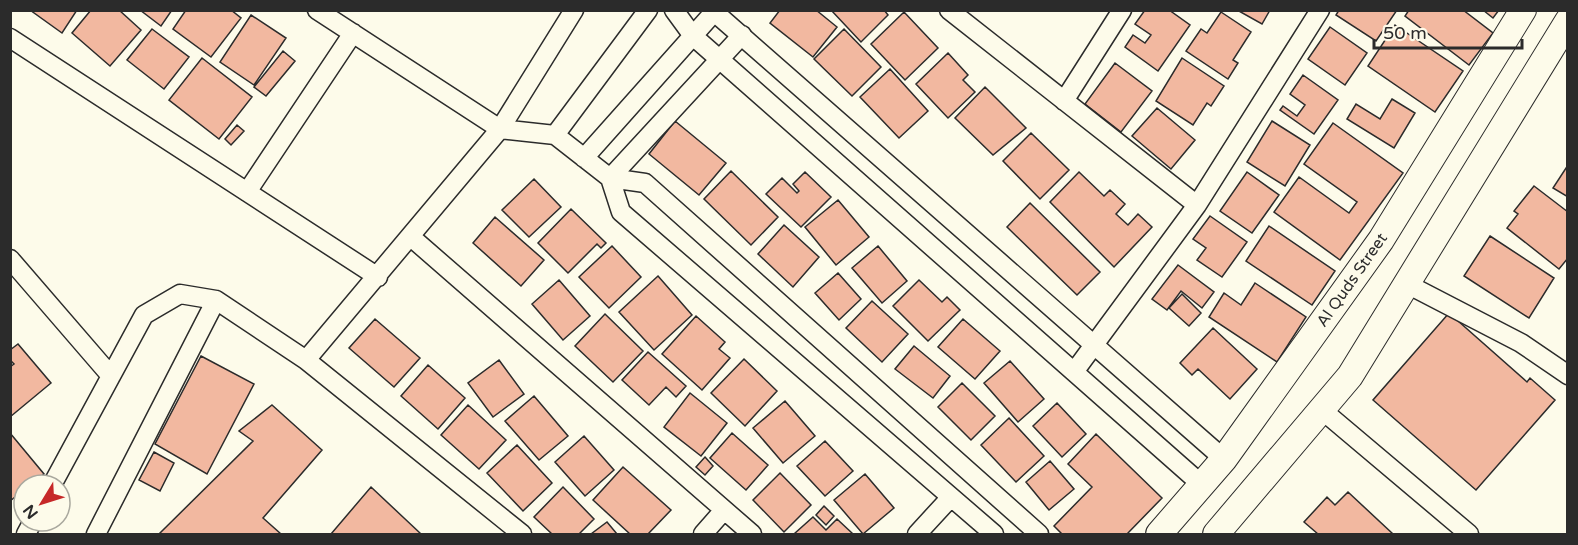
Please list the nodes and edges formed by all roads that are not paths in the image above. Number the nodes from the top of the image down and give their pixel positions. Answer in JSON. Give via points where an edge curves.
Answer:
{"nodes":[{"id":1,"x":316,"y":10,"type":"edge"},
{"id":2,"x":574,"y":10,"type":"edge"},
{"id":3,"x":674,"y":10,"type":"edge"},
{"id":4,"x":949,"y":10,"type":"edge"},
{"id":5,"x":1122,"y":10,"type":"edge"},
{"id":6,"x":1320,"y":10,"type":"edge"},
{"id":7,"x":1523,"y":10,"type":"edge"},
{"id":8,"x":714,"y":11,"type":"edge"},
{"id":9,"x":639,"y":13,"type":"edge"},
{"id":10,"x":1568,"y":21,"type":"edge"},
{"id":11,"x":353,"y":33,"type":"junction"},
{"id":12,"x":742,"y":35,"type":"junction"},
{"id":13,"x":693,"y":36,"type":"junction"},
{"id":14,"x":10,"y":38,"type":"edge"},
{"id":15,"x":719,"y":59,"type":"junction"},
{"id":16,"x":1064,"y":101,"type":"junction"},
{"id":17,"x":500,"y":129,"type":"junction"},
{"id":18,"x":555,"y":135,"type":"junction"},
{"id":19,"x":584,"y":158,"type":"junction"},
{"id":20,"x":610,"y":178,"type":"junction"},
{"id":21,"x":248,"y":192,"type":"junction"},
{"id":22,"x":1197,"y":206,"type":"junction"},
{"id":23,"x":411,"y":237,"type":"junction"},
{"id":24,"x":10,"y":258,"type":"edge"},
{"id":25,"x":378,"y":277,"type":"junction"},
{"id":26,"x":1407,"y":284,"type":"junction"},
{"id":27,"x":216,"y":300,"type":"junction"},
{"id":28,"x":1094,"y":346,"type":"junction"},
{"id":29,"x":306,"y":360,"type":"junction"},
{"id":30,"x":1074,"y":372,"type":"junction"},
{"id":31,"x":1568,"y":375,"type":"edge"},
{"id":32,"x":111,"y":376,"type":"junction"},
{"id":33,"x":1322,"y":410,"type":"junction"},
{"id":34,"x":1224,"y":459,"type":"junction"},
{"id":35,"x":58,"y":473,"type":"edge"},
{"id":36,"x":1201,"y":484,"type":"junction"},
{"id":37,"x":951,"y":497,"type":"junction"},
{"id":38,"x":724,"y":510,"type":"junction"},
{"id":39,"x":509,"y":531,"type":"edge"},
{"id":40,"x":96,"y":534,"type":"edge"},
{"id":41,"x":703,"y":534,"type":"edge"},
{"id":42,"x":752,"y":534,"type":"edge"},
{"id":43,"x":917,"y":534,"type":"edge"},
{"id":44,"x":994,"y":534,"type":"edge"},
{"id":45,"x":1039,"y":534,"type":"edge"},
{"id":46,"x":1159,"y":534,"type":"edge"},
{"id":47,"x":1216,"y":534,"type":"edge"},
{"id":48,"x":1469,"y":534,"type":"edge"}],
"edges":[{"from":1,"to":11,"type":"street"},
{"from":2,"to":17,"type":"street"},
{"from":3,"to":13,"type":"street"},
{"from":4,"to":16,"type":"street"},
{"from":5,"to":16,"type":"street"},
{"from":6,"to":22,"type":"street"},
{"from":7,"to":34,"type":"main road","name":"Al Quds Street","via":[[1381,240]]},
{"from":8,"to":12,"type":"street"},
{"from":8,"to":13,"type":"street"},
{"from":9,"to":18,"type":"street"},
{"from":10,"to":26,"type":"main road"},
{"from":11,"to":17,"type":"street"},
{"from":11,"to":21,"type":"street"},
{"from":12,"to":15,"type":"street"},
{"from":12,"to":28,"type":"street"},
{"from":13,"to":15,"type":"street"},
{"from":13,"to":19,"type":"street"},
{"from":14,"to":21,"type":"street"},
{"from":15,"to":20,"type":"street"},
{"from":15,"to":30,"type":"street"},
{"from":16,"to":22,"type":"street"},
{"from":17,"to":18,"type":"street"},
{"from":17,"to":23,"type":"street"},
{"from":18,"to":19,"type":"street"},
{"from":19,"to":20,"type":"street"},
{"from":20,"to":37,"type":"street","via":[[621,212]]},
{"from":20,"to":45,"type":"street","via":[[645,183]]},
{"from":21,"to":25,"type":"street"},
{"from":22,"to":28,"type":"street"},
{"from":23,"to":25,"type":"street"},
{"from":23,"to":38,"type":"street"},
{"from":24,"to":32,"type":"street"},
{"from":25,"to":29,"type":"street"},
{"from":26,"to":31,"type":"street","via":[[1521,343]]},
{"from":26,"to":33,"type":"main road","via":[[1350,376]]},
{"from":27,"to":29,"type":"street"},
{"from":27,"to":32,"type":"street","via":[[180,294],[144,315]]},
{"from":27,"to":40,"type":"street"},
{"from":28,"to":30,"type":"street"},
{"from":28,"to":34,"type":"street"},
{"from":29,"to":39,"type":"street"},
{"from":30,"to":36,"type":"street"},
{"from":32,"to":35,"type":"street"},
{"from":33,"to":47,"type":"main road"},
{"from":33,"to":48,"type":"street"},
{"from":34,"to":36,"type":"main road","name":"Al Quds Street"},
{"from":36,"to":46,"type":"main road","name":"Al Quds Street"},
{"from":37,"to":43,"type":"street"},
{"from":37,"to":44,"type":"street"},
{"from":38,"to":41,"type":"street"},
{"from":38,"to":42,"type":"street"}]}
